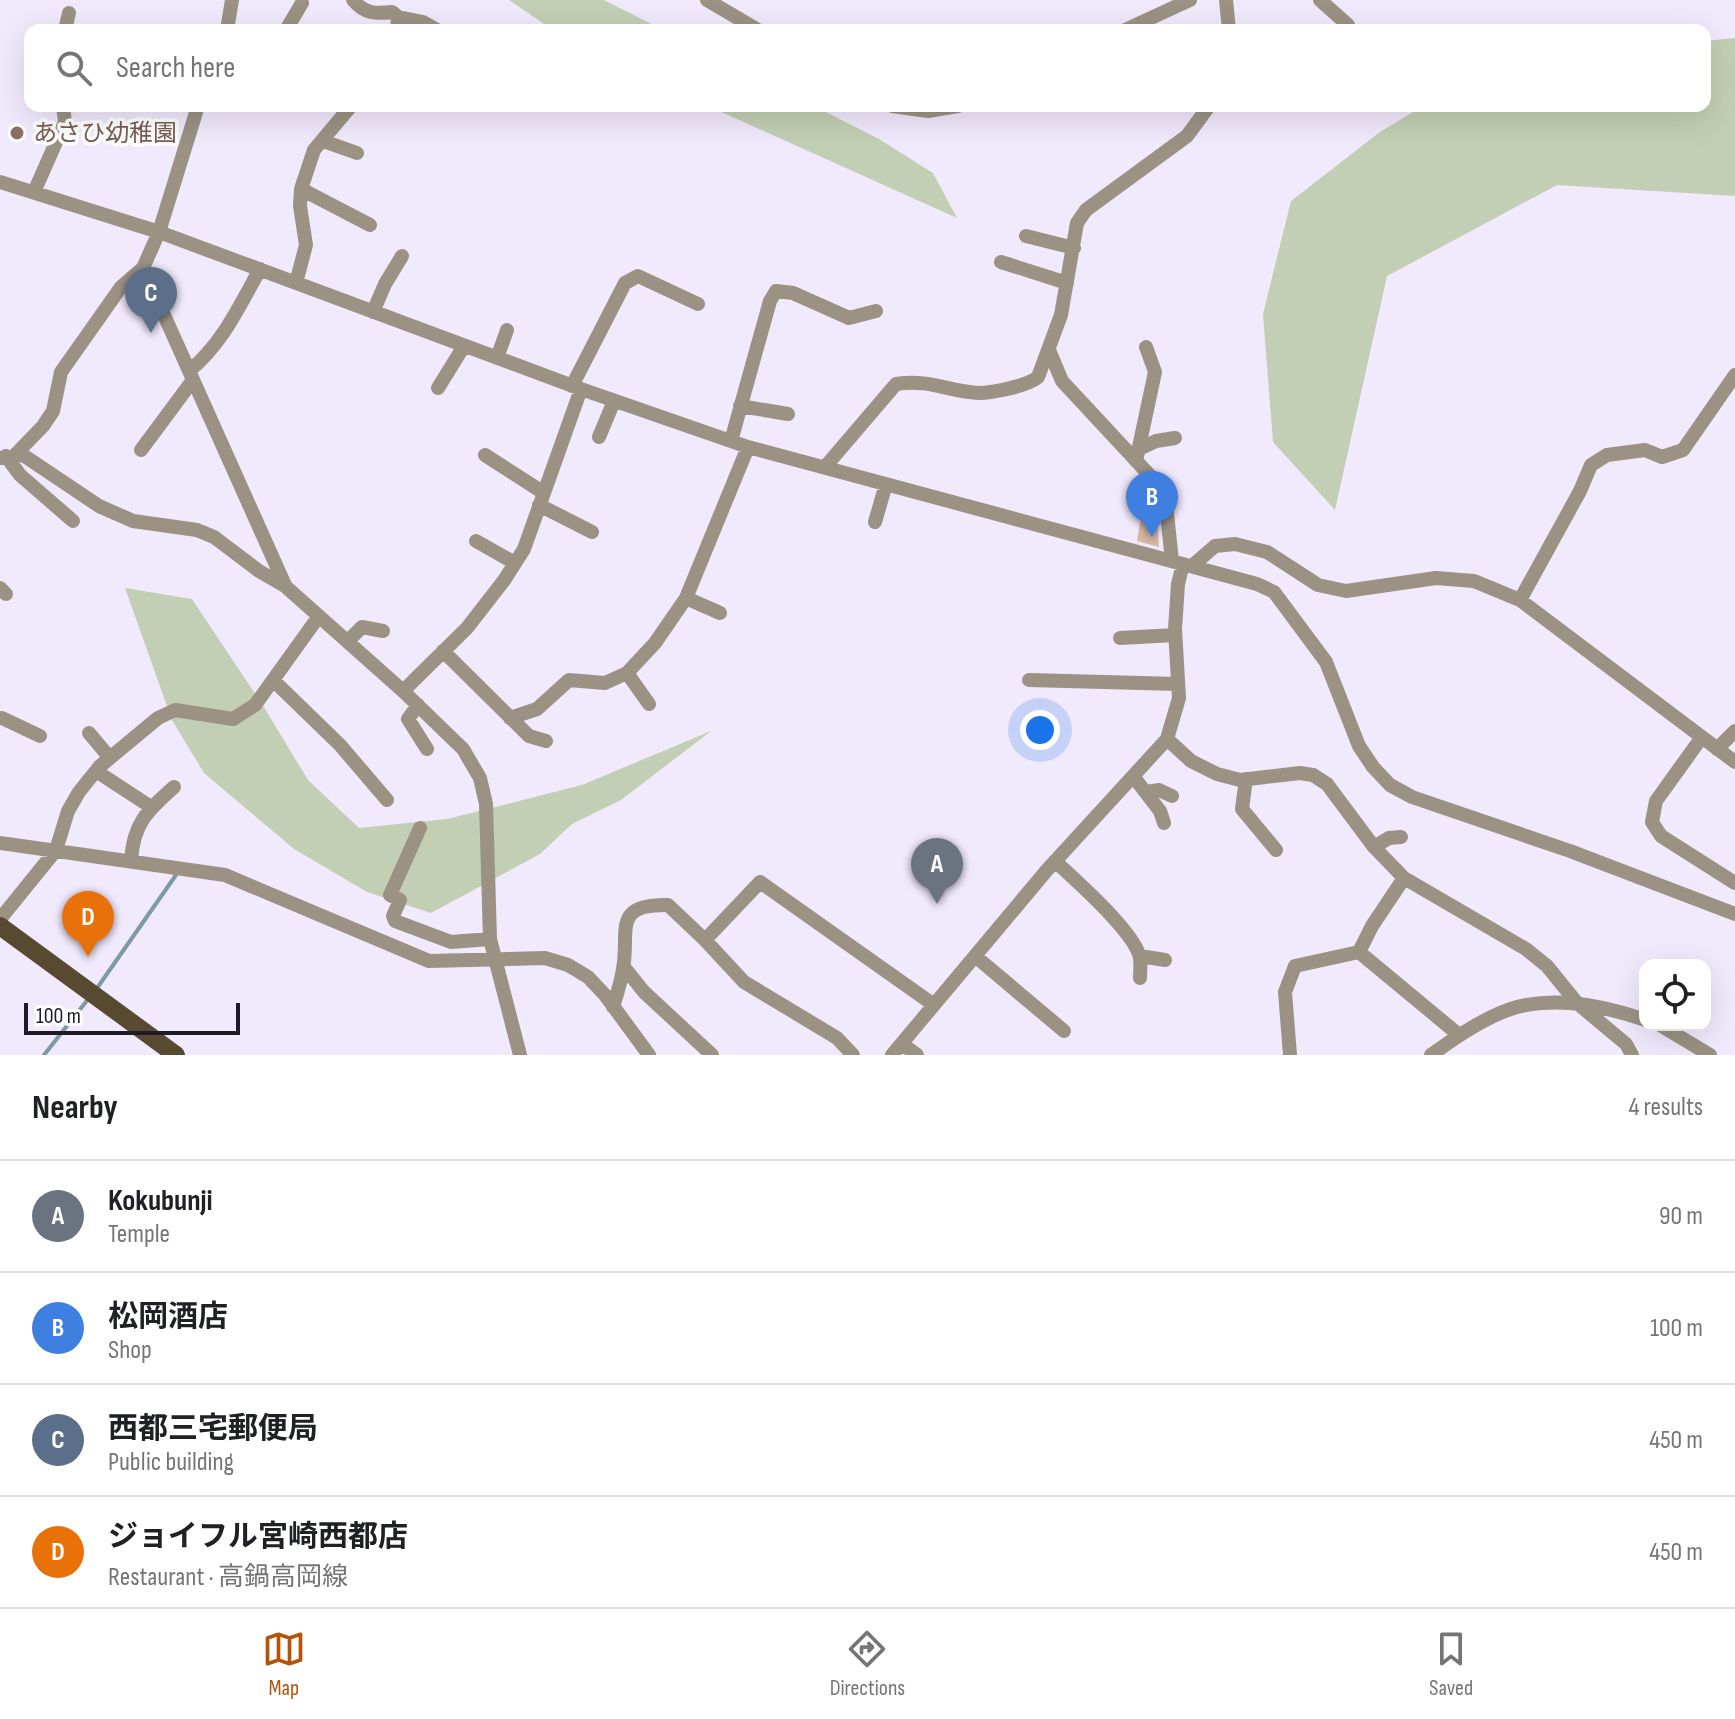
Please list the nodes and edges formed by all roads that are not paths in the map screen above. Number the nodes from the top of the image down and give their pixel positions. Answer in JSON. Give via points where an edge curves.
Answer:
{"nodes":[{"id":1,"x":232,"y":0,"type":"edge"},
{"id":2,"x":353,"y":0,"type":"edge"},
{"id":3,"x":707,"y":0,"type":"edge"},
{"id":4,"x":1190,"y":0,"type":"edge"},
{"id":5,"x":1226,"y":0,"type":"edge"},
{"id":6,"x":1320,"y":0,"type":"edge"},
{"id":7,"x":302,"y":1,"type":"edge"},
{"id":8,"x":69,"y":13,"type":"dead end"},
{"id":9,"x":398,"y":23,"type":"edge"},
{"id":10,"x":66,"y":24,"type":"edge"},
{"id":11,"x":228,"y":24,"type":"edge"},
{"id":12,"x":289,"y":24,"type":"edge"},
{"id":13,"x":426,"y":24,"type":"edge"},
{"id":14,"x":748,"y":24,"type":"edge"},
{"id":15,"x":1138,"y":24,"type":"edge"},
{"id":16,"x":1228,"y":24,"type":"edge"},
{"id":17,"x":1347,"y":24,"type":"edge"},
{"id":18,"x":64,"y":112,"type":"edge"},
{"id":19,"x":196,"y":112,"type":"edge"},
{"id":20,"x":346,"y":112,"type":"edge"},
{"id":21,"x":1205,"y":112,"type":"edge"},
{"id":22,"x":323,"y":141,"type":"junction"},
{"id":23,"x":357,"y":153,"type":"dead end"},
{"id":24,"x":0,"y":182,"type":"edge"},
{"id":25,"x":301,"y":189,"type":"junction"},
{"id":26,"x":34,"y":192,"type":"junction"},
{"id":27,"x":370,"y":225,"type":"dead end"},
{"id":28,"x":159,"y":232,"type":"junction"},
{"id":29,"x":1026,"y":236,"type":"dead end"},
{"id":30,"x":1074,"y":248,"type":"junction"},
{"id":31,"x":402,"y":256,"type":"dead end"},
{"id":32,"x":1001,"y":262,"type":"dead end"},
{"id":33,"x":143,"y":268,"type":"junction"},
{"id":34,"x":260,"y":269,"type":"junction"},
{"id":35,"x":296,"y":283,"type":"junction"},
{"id":36,"x":1067,"y":283,"type":"junction"},
{"id":37,"x":698,"y":304,"type":"dead end"},
{"id":38,"x":876,"y":311,"type":"dead end"},
{"id":39,"x":373,"y":312,"type":"junction"},
{"id":40,"x":507,"y":330,"type":"dead end"},
{"id":41,"x":464,"y":346,"type":"junction"},
{"id":42,"x":1146,"y":347,"type":"dead end"},
{"id":43,"x":1049,"y":350,"type":"junction"},
{"id":44,"x":497,"y":358,"type":"junction"},
{"id":45,"x":1735,"y":375,"type":"edge"},
{"id":46,"x":191,"y":376,"type":"junction"},
{"id":47,"x":438,"y":388,"type":"dead end"},
{"id":48,"x":576,"y":388,"type":"junction"},
{"id":49,"x":614,"y":401,"type":"junction"},
{"id":50,"x":740,"y":406,"type":"junction"},
{"id":51,"x":788,"y":414,"type":"dead end"},
{"id":52,"x":599,"y":437,"type":"dead end"},
{"id":53,"x":1175,"y":438,"type":"dead end"},
{"id":54,"x":731,"y":441,"type":"junction"},
{"id":55,"x":748,"y":447,"type":"junction"},
{"id":56,"x":141,"y":450,"type":"dead end"},
{"id":57,"x":485,"y":455,"type":"dead end"},
{"id":58,"x":1138,"y":455,"type":"junction"},
{"id":59,"x":7,"y":457,"type":"edge"},
{"id":60,"x":825,"y":467,"type":"junction"},
{"id":61,"x":886,"y":484,"type":"junction"},
{"id":62,"x":541,"y":499,"type":"junction"},
{"id":63,"x":73,"y":521,"type":"dead end"},
{"id":64,"x":875,"y":522,"type":"dead end"},
{"id":65,"x":592,"y":532,"type":"dead end"},
{"id":66,"x":476,"y":541,"type":"dead end"},
{"id":67,"x":515,"y":563,"type":"junction"},
{"id":68,"x":1182,"y":563,"type":"junction"},
{"id":69,"x":285,"y":586,"type":"junction"},
{"id":70,"x":686,"y":598,"type":"junction"},
{"id":71,"x":1520,"y":600,"type":"junction"},
{"id":72,"x":720,"y":613,"type":"dead end"},
{"id":73,"x":319,"y":616,"type":"junction"},
{"id":74,"x":383,"y":631,"type":"dead end"},
{"id":75,"x":1175,"y":635,"type":"junction"},
{"id":76,"x":1120,"y":638,"type":"dead end"},
{"id":77,"x":348,"y":641,"type":"junction"},
{"id":78,"x":443,"y":651,"type":"junction"},
{"id":79,"x":627,"y":673,"type":"junction"},
{"id":80,"x":273,"y":680,"type":"junction"},
{"id":81,"x":1029,"y":680,"type":"dead end"},
{"id":82,"x":1178,"y":684,"type":"junction"},
{"id":83,"x":403,"y":691,"type":"junction"},
{"id":84,"x":649,"y":704,"type":"dead end"},
{"id":85,"x":418,"y":705,"type":"junction"},
{"id":86,"x":1,"y":717,"type":"edge"},
{"id":87,"x":510,"y":718,"type":"junction"},
{"id":88,"x":1735,"y":731,"type":"edge"},
{"id":89,"x":89,"y":733,"type":"dead end"},
{"id":90,"x":40,"y":736,"type":"dead end"},
{"id":91,"x":1702,"y":737,"type":"junction"},
{"id":92,"x":1167,"y":739,"type":"junction"},
{"id":93,"x":546,"y":741,"type":"dead end"},
{"id":94,"x":427,"y":749,"type":"dead end"},
{"id":95,"x":1717,"y":749,"type":"junction"},
{"id":96,"x":110,"y":758,"type":"junction"},
{"id":97,"x":1735,"y":762,"type":"edge"},
{"id":98,"x":96,"y":771,"type":"junction"},
{"id":99,"x":1133,"y":776,"type":"junction"},
{"id":100,"x":1246,"y":779,"type":"junction"},
{"id":101,"x":174,"y":787,"type":"dead end"},
{"id":102,"x":1147,"y":792,"type":"junction"},
{"id":103,"x":1172,"y":796,"type":"dead end"},
{"id":104,"x":387,"y":800,"type":"dead end"},
{"id":105,"x":151,"y":807,"type":"junction"},
{"id":106,"x":1164,"y":823,"type":"dead end"},
{"id":107,"x":420,"y":828,"type":"dead end"},
{"id":108,"x":1401,"y":837,"type":"dead end"},
{"id":109,"x":0,"y":843,"type":"edge"},
{"id":110,"x":1374,"y":847,"type":"junction"},
{"id":111,"x":56,"y":850,"type":"junction"},
{"id":112,"x":1276,"y":850,"type":"dead end"},
{"id":113,"x":131,"y":861,"type":"junction"},
{"id":114,"x":1055,"y":861,"type":"junction"},
{"id":115,"x":1404,"y":878,"type":"junction"},
{"id":116,"x":1735,"y":883,"type":"edge"},
{"id":117,"x":1735,"y":914,"type":"edge"},
{"id":118,"x":0,"y":919,"type":"edge"},
{"id":119,"x":0,"y":926,"type":"edge"},
{"id":120,"x":490,"y":939,"type":"junction"},
{"id":121,"x":705,"y":940,"type":"junction"},
{"id":122,"x":1359,"y":952,"type":"junction"},
{"id":123,"x":975,"y":956,"type":"junction"},
{"id":124,"x":1140,"y":956,"type":"junction"},
{"id":125,"x":495,"y":959,"type":"junction"},
{"id":126,"x":1165,"y":960,"type":"dead end"},
{"id":127,"x":624,"y":967,"type":"junction"},
{"id":128,"x":1140,"y":978,"type":"dead end"},
{"id":129,"x":1577,"y":1003,"type":"junction"},
{"id":130,"x":934,"y":1005,"type":"junction"},
{"id":131,"x":613,"y":1007,"type":"junction"},
{"id":132,"x":1639,"y":1018,"type":"edge"},
{"id":133,"x":1064,"y":1031,"type":"dead end"},
{"id":134,"x":1670,"y":1031,"type":"edge"},
{"id":135,"x":1459,"y":1035,"type":"junction"},
{"id":136,"x":897,"y":1050,"type":"edge"},
{"id":137,"x":176,"y":1055,"type":"edge"},
{"id":138,"x":520,"y":1055,"type":"edge"},
{"id":139,"x":649,"y":1055,"type":"edge"},
{"id":140,"x":712,"y":1055,"type":"edge"},
{"id":141,"x":853,"y":1055,"type":"edge"},
{"id":142,"x":917,"y":1055,"type":"edge"},
{"id":143,"x":1290,"y":1055,"type":"edge"},
{"id":144,"x":1431,"y":1055,"type":"edge"},
{"id":145,"x":1632,"y":1055,"type":"edge"},
{"id":146,"x":1710,"y":1055,"type":"edge"}],
"edges":[{"from":1,"to":11,"type":"street"},
{"from":2,"to":9,"type":"street","via":[[373,14],[392,12]]},
{"from":3,"to":14,"type":"street"},
{"from":4,"to":15,"type":"street"},
{"from":5,"to":16,"type":"street"},
{"from":6,"to":17,"type":"street"},
{"from":7,"to":12,"type":"street"},
{"from":8,"to":10,"type":"street"},
{"from":9,"to":13,"type":"street"},
{"from":18,"to":26,"type":"street","via":[[65,122]]},
{"from":19,"to":28,"type":"street"},
{"from":20,"to":22,"type":"street"},
{"from":21,"to":30,"type":"street","via":[[1187,136],[1086,210],[1077,223]]},
{"from":22,"to":23,"type":"street"},
{"from":22,"to":25,"type":"street","via":[[314,150]]},
{"from":24,"to":26,"type":"street"},
{"from":25,"to":27,"type":"street"},
{"from":25,"to":35,"type":"street","via":[[306,245]]},
{"from":26,"to":28,"type":"street"},
{"from":28,"to":33,"type":"street"},
{"from":28,"to":34,"type":"street"},
{"from":29,"to":30,"type":"street"},
{"from":30,"to":36,"type":"street"},
{"from":31,"to":39,"type":"street"},
{"from":32,"to":36,"type":"street"},
{"from":33,"to":46,"type":"street"},
{"from":33,"to":59,"type":"street","via":[[121,287],[61,372],[53,411],[43,426]]},
{"from":34,"to":35,"type":"street"},
{"from":34,"to":46,"type":"street","via":[[223,337]]},
{"from":35,"to":39,"type":"street"},
{"from":36,"to":43,"type":"street"},
{"from":37,"to":48,"type":"street","via":[[638,276],[625,283]]},
{"from":38,"to":50,"type":"street","via":[[849,318],[793,293],[776,291]]},
{"from":39,"to":41,"type":"street"},
{"from":40,"to":44,"type":"street"},
{"from":41,"to":44,"type":"street"},
{"from":41,"to":47,"type":"street"},
{"from":42,"to":58,"type":"street","via":[[1155,372]]},
{"from":43,"to":58,"type":"street","via":[[1062,381]]},
{"from":43,"to":60,"type":"street","via":[[1031,383],[979,393],[918,381],[896,384]]},
{"from":44,"to":48,"type":"street"},
{"from":45,"to":71,"type":"street","via":[[1683,450],[1662,457],[1645,450],[1607,455],[1591,465]]},
{"from":46,"to":56,"type":"street"},
{"from":46,"to":69,"type":"street"},
{"from":48,"to":49,"type":"street"},
{"from":48,"to":62,"type":"street"},
{"from":49,"to":52,"type":"street"},
{"from":49,"to":54,"type":"street"},
{"from":50,"to":51,"type":"street"},
{"from":50,"to":54,"type":"street"},
{"from":53,"to":58,"type":"street","via":[[1156,441]]},
{"from":54,"to":55,"type":"street"},
{"from":55,"to":60,"type":"street"},
{"from":55,"to":70,"type":"street"},
{"from":57,"to":62,"type":"street"},
{"from":58,"to":68,"type":"street","via":[[1166,504]]},
{"from":59,"to":63,"type":"street"},
{"from":59,"to":69,"type":"street","via":[[23,455],[99,506],[133,521],[214,537]]},
{"from":60,"to":61,"type":"street"},
{"from":61,"to":64,"type":"street"},
{"from":61,"to":68,"type":"street"},
{"from":62,"to":65,"type":"street"},
{"from":62,"to":67,"type":"street"},
{"from":66,"to":67,"type":"street"},
{"from":67,"to":78,"type":"street","via":[[467,628]]},
{"from":68,"to":71,"type":"street","via":[[1215,546],[1235,544],[1267,552],[1318,585],[1346,591],[1436,578],[1474,581]]},
{"from":68,"to":75,"type":"street"},
{"from":68,"to":117,"type":"street","via":[[1274,592],[1326,662],[1359,746],[1390,785]]},
{"from":69,"to":73,"type":"street"},
{"from":70,"to":72,"type":"street"},
{"from":70,"to":79,"type":"street"},
{"from":71,"to":91,"type":"street"},
{"from":73,"to":77,"type":"street"},
{"from":73,"to":80,"type":"street"},
{"from":74,"to":77,"type":"street","via":[[362,627]]},
{"from":75,"to":76,"type":"street"},
{"from":75,"to":82,"type":"street"},
{"from":77,"to":83,"type":"street"},
{"from":78,"to":83,"type":"street"},
{"from":78,"to":87,"type":"street"},
{"from":79,"to":84,"type":"street"},
{"from":79,"to":87,"type":"street","via":[[605,683],[569,680],[537,709]]},
{"from":80,"to":96,"type":"street","via":[[255,705],[233,719],[175,710]]},
{"from":80,"to":104,"type":"street"},
{"from":81,"to":82,"type":"street"},
{"from":82,"to":92,"type":"street"},
{"from":83,"to":85,"type":"street"},
{"from":85,"to":94,"type":"street","via":[[408,719]]},
{"from":85,"to":120,"type":"street","via":[[463,749],[480,778],[486,804]]},
{"from":86,"to":90,"type":"street"},
{"from":87,"to":93,"type":"street","via":[[529,736]]},
{"from":88,"to":95,"type":"street"},
{"from":89,"to":96,"type":"street"},
{"from":91,"to":95,"type":"street"},
{"from":91,"to":116,"type":"street","via":[[1656,801],[1652,822],[1661,836]]},
{"from":92,"to":99,"type":"street"},
{"from":92,"to":100,"type":"street","via":[[1191,761],[1217,774]]},
{"from":95,"to":97,"type":"street"},
{"from":96,"to":98,"type":"street"},
{"from":98,"to":105,"type":"street"},
{"from":98,"to":111,"type":"street","via":[[68,811]]},
{"from":99,"to":102,"type":"street"},
{"from":99,"to":114,"type":"street"},
{"from":100,"to":110,"type":"street","via":[[1313,775],[1327,784]]},
{"from":100,"to":112,"type":"street","via":[[1242,809]]},
{"from":101,"to":105,"type":"street"},
{"from":102,"to":103,"type":"street"},
{"from":102,"to":106,"type":"street"},
{"from":105,"to":113,"type":"street","via":[[137,827]]},
{"from":107,"to":120,"type":"street","via":[[390,895],[400,900],[395,921],[451,942]]},
{"from":108,"to":110,"type":"street"},
{"from":109,"to":111,"type":"street"},
{"from":110,"to":115,"type":"street"},
{"from":111,"to":113,"type":"street"},
{"from":111,"to":118,"type":"street"},
{"from":113,"to":125,"type":"street","via":[[241,880],[429,961]]},
{"from":114,"to":123,"type":"street"},
{"from":114,"to":124,"type":"street","via":[[1110,915]]},
{"from":115,"to":122,"type":"street"},
{"from":115,"to":129,"type":"street","via":[[1526,949]]},
{"from":119,"to":137,"type":"main road"},
{"from":120,"to":125,"type":"street"},
{"from":121,"to":127,"type":"street","via":[[668,905],[648,904],[634,911],[624,928]]},
{"from":121,"to":130,"type":"street","via":[[760,882]]},
{"from":121,"to":141,"type":"street","via":[[744,982],[837,1038]]},
{"from":122,"to":135,"type":"street"},
{"from":122,"to":143,"type":"street","via":[[1295,966],[1285,992]]},
{"from":123,"to":130,"type":"street"},
{"from":123,"to":133,"type":"street"},
{"from":124,"to":126,"type":"street"},
{"from":124,"to":128,"type":"street"},
{"from":125,"to":131,"type":"street","via":[[545,958],[568,965],[588,977]]},
{"from":125,"to":138,"type":"street"},
{"from":127,"to":131,"type":"street"},
{"from":127,"to":140,"type":"street"},
{"from":129,"to":132,"type":"street"},
{"from":129,"to":135,"type":"street","via":[[1517,1007]]},
{"from":129,"to":145,"type":"street"},
{"from":130,"to":136,"type":"street"},
{"from":131,"to":139,"type":"street"},
{"from":134,"to":146,"type":"street"},
{"from":135,"to":144,"type":"street"},
{"from":136,"to":142,"type":"street"}]}
